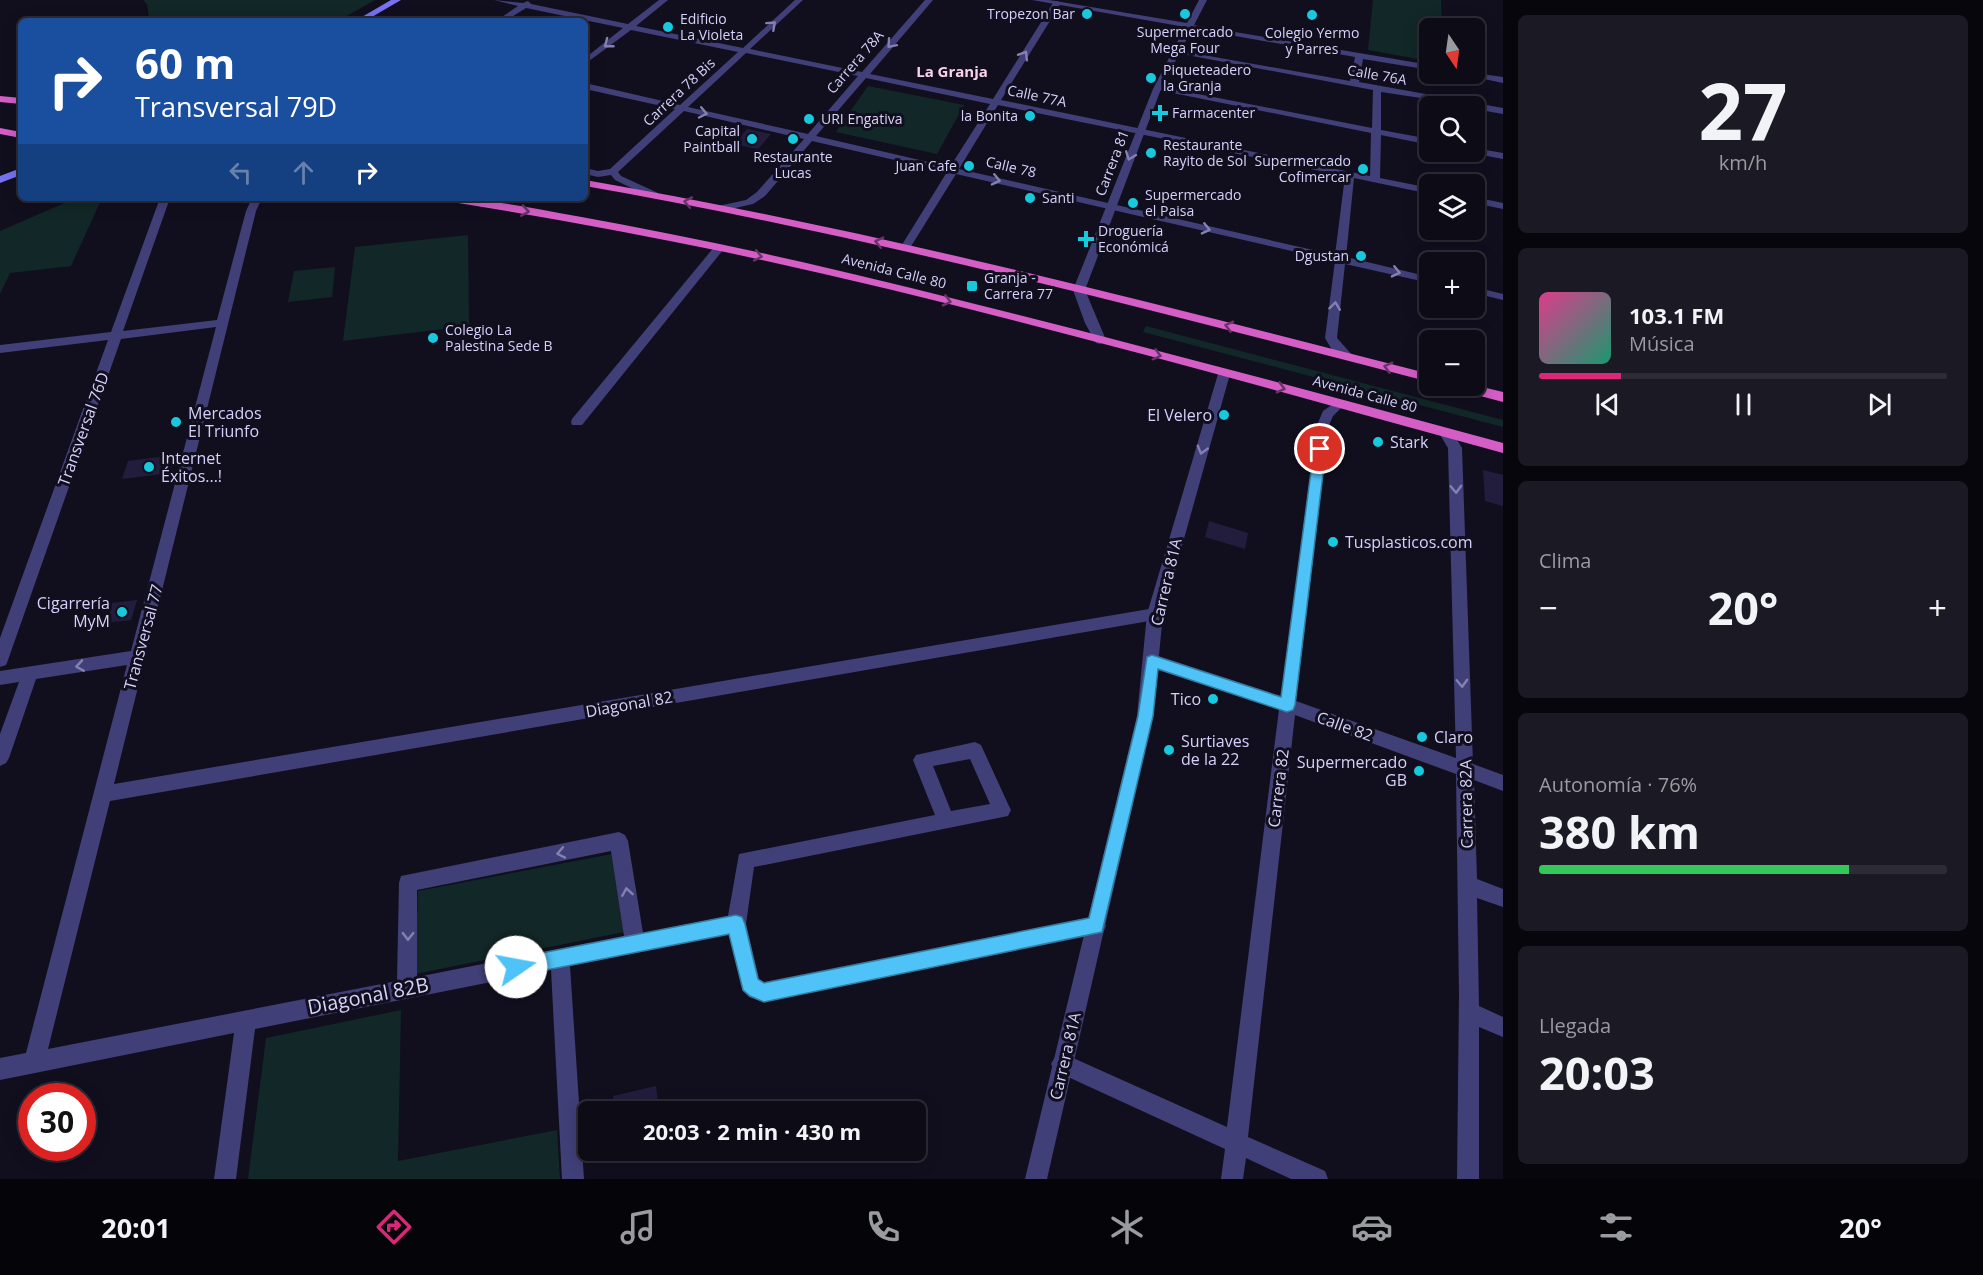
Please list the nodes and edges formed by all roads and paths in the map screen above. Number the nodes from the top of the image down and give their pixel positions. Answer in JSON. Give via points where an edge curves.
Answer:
{"nodes":[{"id":1,"x":397,"y":0,"type":"edge"},
{"id":2,"x":498,"y":0,"type":"edge"},
{"id":3,"x":532,"y":0,"type":"edge"},
{"id":4,"x":664,"y":0,"type":"edge"},
{"id":5,"x":799,"y":0,"type":"edge"},
{"id":6,"x":929,"y":0,"type":"edge"},
{"id":7,"x":1036,"y":0,"type":"edge"},
{"id":8,"x":1203,"y":0,"type":"edge"},
{"id":9,"x":1057,"y":3,"type":"junction"},
{"id":10,"x":524,"y":5,"type":"junction"},
{"id":11,"x":364,"y":18,"type":"edge"},
{"id":12,"x":504,"y":18,"type":"edge"},
{"id":13,"x":586,"y":18,"type":"edge"},
{"id":14,"x":588,"y":18,"type":"edge"},
{"id":15,"x":1190,"y":26,"type":"junction"},
{"id":16,"x":629,"y":27,"type":"junction"},
{"id":17,"x":745,"y":50,"type":"junction"},
{"id":18,"x":1174,"y":52,"type":"junction"},
{"id":19,"x":1359,"y":56,"type":"junction"},
{"id":20,"x":588,"y":60,"type":"edge"},
{"id":21,"x":1419,"y":66,"type":"edge"},
{"id":22,"x":864,"y":75,"type":"junction"},
{"id":23,"x":1485,"y":77,"type":"edge"},
{"id":24,"x":1503,"y":80,"type":"edge"},
{"id":25,"x":1354,"y":84,"type":"junction"},
{"id":26,"x":588,"y":87,"type":"edge"},
{"id":27,"x":1377,"y":88,"type":"junction"},
{"id":28,"x":1157,"y":89,"type":"junction"},
{"id":29,"x":0,"y":99,"type":"edge"},
{"id":30,"x":18,"y":101,"type":"edge"},
{"id":31,"x":995,"y":101,"type":"junction"},
{"id":32,"x":682,"y":109,"type":"junction"},
{"id":33,"x":1503,"y":111,"type":"edge"},
{"id":34,"x":0,"y":131,"type":"edge"},
{"id":35,"x":1140,"y":131,"type":"junction"},
{"id":36,"x":1376,"y":132,"type":"junction"},
{"id":37,"x":18,"y":134,"type":"edge"},
{"id":38,"x":809,"y":137,"type":"junction"},
{"id":39,"x":1419,"y":140,"type":"edge"},
{"id":40,"x":1485,"y":153,"type":"edge"},
{"id":41,"x":1503,"y":156,"type":"edge"},
{"id":42,"x":952,"y":170,"type":"junction"},
{"id":43,"x":588,"y":172,"type":"edge"},
{"id":44,"x":613,"y":172,"type":"junction"},
{"id":45,"x":1350,"y":175,"type":"junction"},
{"id":46,"x":11,"y":176,"type":"edge"},
{"id":47,"x":1375,"y":179,"type":"junction"},
{"id":48,"x":0,"y":180,"type":"edge"},
{"id":49,"x":588,"y":184,"type":"edge"},
{"id":50,"x":0,"y":187,"type":"edge"},
{"id":51,"x":1419,"y":188,"type":"edge"},
{"id":52,"x":654,"y":195,"type":"junction"},
{"id":53,"x":164,"y":201,"type":"edge"},
{"id":54,"x":464,"y":201,"type":"edge"},
{"id":55,"x":1485,"y":202,"type":"edge"},
{"id":56,"x":254,"y":204,"type":"edge"},
{"id":57,"x":1111,"y":206,"type":"junction"},
{"id":58,"x":1503,"y":206,"type":"edge"},
{"id":59,"x":722,"y":208,"type":"junction"},
{"id":60,"x":719,"y":248,"type":"junction"},
{"id":61,"x":905,"y":248,"type":"junction"},
{"id":62,"x":1340,"y":259,"type":"junction"},
{"id":63,"x":1419,"y":277,"type":"edge"},
{"id":64,"x":1079,"y":290,"type":"junction"},
{"id":65,"x":1485,"y":293,"type":"edge"},
{"id":66,"x":1503,"y":297,"type":"edge"},
{"id":67,"x":223,"y":323,"type":"junction"},
{"id":68,"x":117,"y":335,"type":"junction"},
{"id":69,"x":1101,"y":340,"type":"junction"},
{"id":70,"x":0,"y":349,"type":"edge"},
{"id":71,"x":1347,"y":356,"type":"junction"},
{"id":72,"x":1224,"y":374,"type":"junction"},
{"id":73,"x":1419,"y":375,"type":"edge"},
{"id":74,"x":1485,"y":392,"type":"edge"},
{"id":75,"x":1503,"y":397,"type":"edge"},
{"id":76,"x":1339,"y":404,"type":"junction"},
{"id":77,"x":578,"y":422,"type":"dead end"},
{"id":78,"x":1446,"y":433,"type":"junction"},
{"id":79,"x":1503,"y":448,"type":"edge"},
{"id":80,"x":1155,"y":614,"type":"junction"},
{"id":81,"x":137,"y":657,"type":"junction"},
{"id":82,"x":0,"y":660,"type":"edge"},
{"id":83,"x":1152,"y":661,"type":"junction"},
{"id":84,"x":30,"y":674,"type":"junction"},
{"id":85,"x":0,"y":678,"type":"edge"},
{"id":86,"x":1287,"y":705,"type":"junction"},
{"id":87,"x":0,"y":758,"type":"edge"},
{"id":88,"x":1465,"y":769,"type":"junction"},
{"id":89,"x":1503,"y":783,"type":"edge"},
{"id":90,"x":102,"y":794,"type":"junction"},
{"id":91,"x":946,"y":821,"type":"junction"},
{"id":92,"x":1467,"y":885,"type":"junction"},
{"id":93,"x":1503,"y":898,"type":"edge"},
{"id":94,"x":736,"y":924,"type":"junction"},
{"id":95,"x":1096,"y":926,"type":"junction"},
{"id":96,"x":635,"y":943,"type":"junction"},
{"id":97,"x":560,"y":958,"type":"junction"},
{"id":98,"x":407,"y":989,"type":"junction"},
{"id":99,"x":1471,"y":1013,"type":"junction"},
{"id":100,"x":246,"y":1020,"type":"junction"},
{"id":101,"x":1503,"y":1027,"type":"edge"},
{"id":102,"x":34,"y":1063,"type":"junction"},
{"id":103,"x":1062,"y":1064,"type":"junction"},
{"id":104,"x":0,"y":1069,"type":"edge"},
{"id":105,"x":1236,"y":1142,"type":"junction"},
{"id":106,"x":225,"y":1179,"type":"edge"},
{"id":107,"x":573,"y":1179,"type":"edge"},
{"id":108,"x":1036,"y":1179,"type":"edge"},
{"id":109,"x":1232,"y":1179,"type":"edge"},
{"id":110,"x":1317,"y":1179,"type":"edge"},
{"id":111,"x":1468,"y":1179,"type":"edge"}],
"edges":[{"from":1,"to":11,"type":"main road"},
{"from":2,"to":10,"type":"street","name":"Calle 77A"},
{"from":3,"to":10,"type":"street"},
{"from":4,"to":16,"type":"street"},
{"from":17,"to":5,"type":"street","name":"Carrera 78 Bis","one_way":true},
{"from":6,"to":22,"type":"street","name":"Carrera 78A","one_way":true},
{"from":7,"to":9,"type":"street"},
{"from":8,"to":15,"type":"street","name":"Carrera 81"},
{"from":9,"to":15,"type":"street"},
{"from":31,"to":9,"type":"street","one_way":true},
{"from":10,"to":12,"type":"street"},
{"from":10,"to":13,"type":"street","name":"Calle 77A"},
{"from":14,"to":16,"type":"street","name":"Calle 77A"},
{"from":15,"to":18,"type":"street","name":"Carrera 81"},
{"from":15,"to":19,"type":"street"},
{"from":16,"to":17,"type":"street","name":"Calle 77A"},
{"from":16,"to":20,"type":"street","one_way":true},
{"from":17,"to":22,"type":"street","name":"Calle 77A"},
{"from":17,"to":32,"type":"street","name":"Carrera 78 Bis"},
{"from":18,"to":25,"type":"street","name":"Calle 76A"},
{"from":18,"to":28,"type":"street","name":"Carrera 81"},
{"from":19,"to":21,"type":"street"},
{"from":19,"to":25,"type":"street"},
{"from":22,"to":31,"type":"street","name":"Calle 77A"},
{"from":22,"to":38,"type":"street","name":"Carrera 78A"},
{"from":23,"to":24,"type":"street"},
{"from":25,"to":27,"type":"street","name":"Calle 76A"},
{"from":26,"to":32,"type":"street","name":"Calle 78"},
{"from":27,"to":33,"type":"street","name":"Calle 76A"},
{"from":27,"to":36,"type":"street"},
{"from":28,"to":35,"type":"street","name":"Carrera 81"},
{"from":28,"to":36,"type":"street"},
{"from":29,"to":30,"type":"highway"},
{"from":31,"to":35,"type":"street","name":"Calle 77A"},
{"from":31,"to":42,"type":"street"},
{"from":32,"to":38,"type":"street","name":"Calle 78","one_way":true},
{"from":32,"to":44,"type":"street","name":"Carrera 78 Bis"},
{"from":34,"to":37,"type":"highway"},
{"from":35,"to":45,"type":"street","name":"Calle 77A"},
{"from":35,"to":57,"type":"street","name":"Carrera 81","one_way":true},
{"from":36,"to":39,"type":"street"},
{"from":36,"to":47,"type":"street"},
{"from":38,"to":42,"type":"street","name":"Calle 78"},
{"from":38,"to":59,"type":"street","name":"Carrera 78A","via":[[761,195]]},
{"from":40,"to":41,"type":"street"},
{"from":42,"to":57,"type":"street","name":"Calle 78","one_way":true},
{"from":42,"to":61,"type":"street"},
{"from":43,"to":44,"type":"street"},
{"from":44,"to":52,"type":"street"},
{"from":45,"to":47,"type":"street","name":"Calle 77A"},
{"from":45,"to":62,"type":"street"},
{"from":46,"to":48,"type":"main road"},
{"from":46,"to":50,"type":"main road"},
{"from":47,"to":51,"type":"street","name":"Calle 77A"},
{"from":49,"to":52,"type":"highway","name":"Avenida Calle 80"},
{"from":59,"to":52,"type":"highway","name":"Avenida Calle 80","one_way":true},
{"from":53,"to":68,"type":"street","name":"Transversal 76D"},
{"from":54,"to":60,"type":"highway","name":"Avenida Calle 80","one_way":true},
{"from":55,"to":58,"type":"street"},
{"from":56,"to":67,"type":"street","name":"Transversal 77"},
{"from":57,"to":62,"type":"street","name":"Calle 78","one_way":true},
{"from":57,"to":64,"type":"street","name":"Carrera 81"},
{"from":61,"to":59,"type":"highway","name":"Avenida Calle 80","one_way":true},
{"from":60,"to":69,"type":"highway","name":"Avenida Calle 80","one_way":true},
{"from":60,"to":77,"type":"street"},
{"from":61,"to":64,"type":"highway","name":"Avenida Calle 80"},
{"from":62,"to":63,"type":"street","name":"Calle 78","one_way":true},
{"from":71,"to":62,"type":"street","one_way":true,"via":[[1331,338]]},
{"from":64,"to":69,"type":"street"},
{"from":71,"to":64,"type":"highway","name":"Avenida Calle 80","one_way":true},
{"from":65,"to":66,"type":"street"},
{"from":67,"to":68,"type":"street"},
{"from":67,"to":81,"type":"street","name":"Transversal 77"},
{"from":68,"to":70,"type":"street"},
{"from":68,"to":82,"type":"street","name":"Transversal 76D"},
{"from":69,"to":72,"type":"highway","name":"Avenida Calle 80","one_way":true},
{"from":73,"to":71,"type":"highway","name":"Avenida Calle 80","one_way":true},
{"from":72,"to":76,"type":"highway","name":"Avenida Calle 80","one_way":true},
{"from":72,"to":80,"type":"street","name":"Carrera 81A","one_way":true},
{"from":74,"to":75,"type":"highway"},
{"from":76,"to":78,"type":"highway","name":"Avenida Calle 80"},
{"from":76,"to":86,"type":"street","name":"Carrera 82","via":[[1323,425]]},
{"from":78,"to":79,"type":"highway","name":"Avenida Calle 80"},
{"from":78,"to":88,"type":"street","name":"Carrera 82A","one_way":true,"via":[[1455,448]]},
{"from":80,"to":83,"type":"street","name":"Carrera 81A"},
{"from":80,"to":90,"type":"street","name":"Diagonal 82"},
{"from":81,"to":84,"type":"street","one_way":true},
{"from":81,"to":90,"type":"street","name":"Transversal 77"},
{"from":83,"to":86,"type":"street","name":"Calle 82"},
{"from":83,"to":95,"type":"street","name":"Carrera 81A","via":[[1146,716]]},
{"from":84,"to":85,"type":"street"},
{"from":84,"to":87,"type":"street"},
{"from":86,"to":88,"type":"street","name":"Calle 82"},
{"from":86,"to":105,"type":"street","name":"Carrera 82"},
{"from":88,"to":89,"type":"street","name":"Calle 82"},
{"from":88,"to":92,"type":"street","name":"Carrera 82A"},
{"from":90,"to":102,"type":"street","name":"Transversal 77"},
{"from":91,"to":91,"type":"street","via":[[922,760],[975,750],[1002,810]]},
{"from":91,"to":94,"type":"street","via":[[746,860]]},
{"from":92,"to":93,"type":"street"},
{"from":92,"to":99,"type":"street","name":"Carrera 82A"},
{"from":94,"to":95,"type":"street","via":[[750,984],[764,993]]},
{"from":94,"to":96,"type":"street","name":"Diagonal 82B"},
{"from":95,"to":103,"type":"street","name":"Carrera 81A"},
{"from":96,"to":97,"type":"street","name":"Diagonal 82B"},
{"from":96,"to":98,"type":"street","one_way":true,"via":[[619,842],[408,883]]},
{"from":97,"to":98,"type":"street","name":"Diagonal 82B"},
{"from":97,"to":107,"type":"street"},
{"from":98,"to":100,"type":"street","name":"Diagonal 82B"},
{"from":99,"to":101,"type":"street"},
{"from":99,"to":111,"type":"street","name":"Carrera 82A"},
{"from":100,"to":102,"type":"street","name":"Diagonal 82B"},
{"from":100,"to":106,"type":"street"},
{"from":102,"to":104,"type":"street","name":"Diagonal 82B"},
{"from":103,"to":105,"type":"street"},
{"from":103,"to":108,"type":"street","name":"Carrera 81A"},
{"from":105,"to":109,"type":"street","name":"Carrera 82"},
{"from":105,"to":110,"type":"street"}]}
